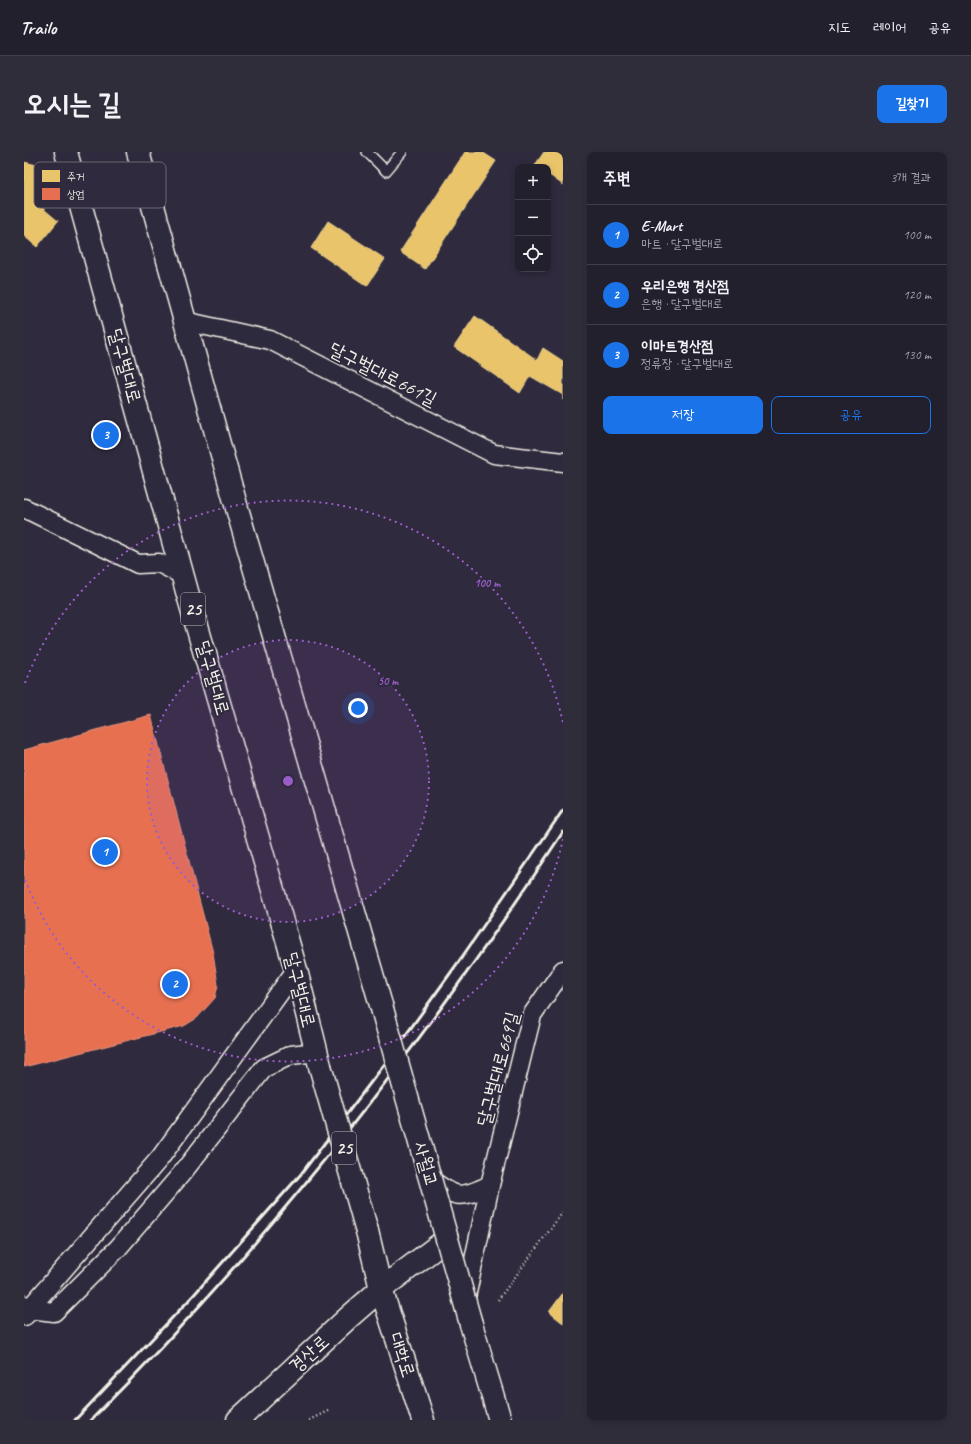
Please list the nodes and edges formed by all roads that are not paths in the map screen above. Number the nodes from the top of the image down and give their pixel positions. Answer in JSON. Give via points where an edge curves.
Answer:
{"nodes":[{"id":1,"x":66,"y":152,"type":"edge"},
{"id":2,"x":138,"y":152,"type":"edge"},
{"id":3,"x":367,"y":152,"type":"edge"},
{"id":4,"x":402,"y":152,"type":"edge"},
{"id":5,"x":69,"y":162,"type":"edge"},
{"id":6,"x":141,"y":162,"type":"edge"},
{"id":7,"x":82,"y":208,"type":"edge"},
{"id":8,"x":153,"y":208,"type":"edge"},
{"id":9,"x":184,"y":321,"type":"junction"},
{"id":10,"x":563,"y":462,"type":"edge"},
{"id":11,"x":24,"y":508,"type":"edge"},
{"id":12,"x":184,"y":576,"type":"junction"},
{"id":13,"x":296,"y":970,"type":"junction"},
{"id":14,"x":563,"y":970,"type":"edge"},
{"id":15,"x":318,"y":1059,"type":"junction"},
{"id":16,"x":430,"y":1179,"type":"junction"},
{"id":17,"x":490,"y":1185,"type":"junction"},
{"id":18,"x":447,"y":1239,"type":"junction"},
{"id":19,"x":381,"y":1289,"type":"junction"},
{"id":20,"x":465,"y":1302,"type":"junction"},
{"id":21,"x":26,"y":1310,"type":"edge"},
{"id":22,"x":238,"y":1420,"type":"edge"},
{"id":23,"x":423,"y":1420,"type":"edge"},
{"id":24,"x":500,"y":1420,"type":"edge"}],
"edges":[{"from":1,"to":5,"type":"main road","name":"달구벌대로","number":"25"},
{"from":2,"to":6,"type":"main road"},
{"from":3,"to":4,"type":"lane","via":[[386,170]]},
{"from":7,"to":12,"type":"main road","name":"달구벌대로","number":"25"},
{"from":8,"to":9,"type":"main road"},
{"from":9,"to":10,"type":"street","name":"달구벌대로661길","via":[[270,340],[494,454]]},
{"from":9,"to":16,"type":"main road","name":"사월교","bridge":true},
{"from":11,"to":12,"type":"street","via":[[138,564],[159,563]]},
{"from":12,"to":13,"type":"main road","name":"달구벌대로","number":"25"},
{"from":13,"to":15,"type":"main road","name":"달구벌대로","number":"25"},
{"from":13,"to":21,"type":"street","via":[[160,1158]]},
{"from":14,"to":17,"type":"street","name":"달구벌대로669길","via":[[532,1015]]},
{"from":15,"to":19,"type":"main road","number":"25","bridge":true},
{"from":15,"to":21,"type":"street","via":[[291,1055],[264,1068],[183,1172],[118,1248],[54,1312]]},
{"from":16,"to":17,"type":"street","via":[[446,1191],[459,1196],[468,1195]]},
{"from":16,"to":18,"type":"main road","name":"사월교","bridge":true},
{"from":17,"to":20,"type":"street","name":"달구벌대로669길"},
{"from":18,"to":19,"type":"main road","name":"경산로"},
{"from":18,"to":20,"type":"main road","name":"사월교","bridge":true},
{"from":19,"to":22,"type":"main road","name":"경산로"},
{"from":19,"to":23,"type":"main road","name":"대학로","number":"25"},
{"from":20,"to":24,"type":"main road","name":"사월교","bridge":true}]}
